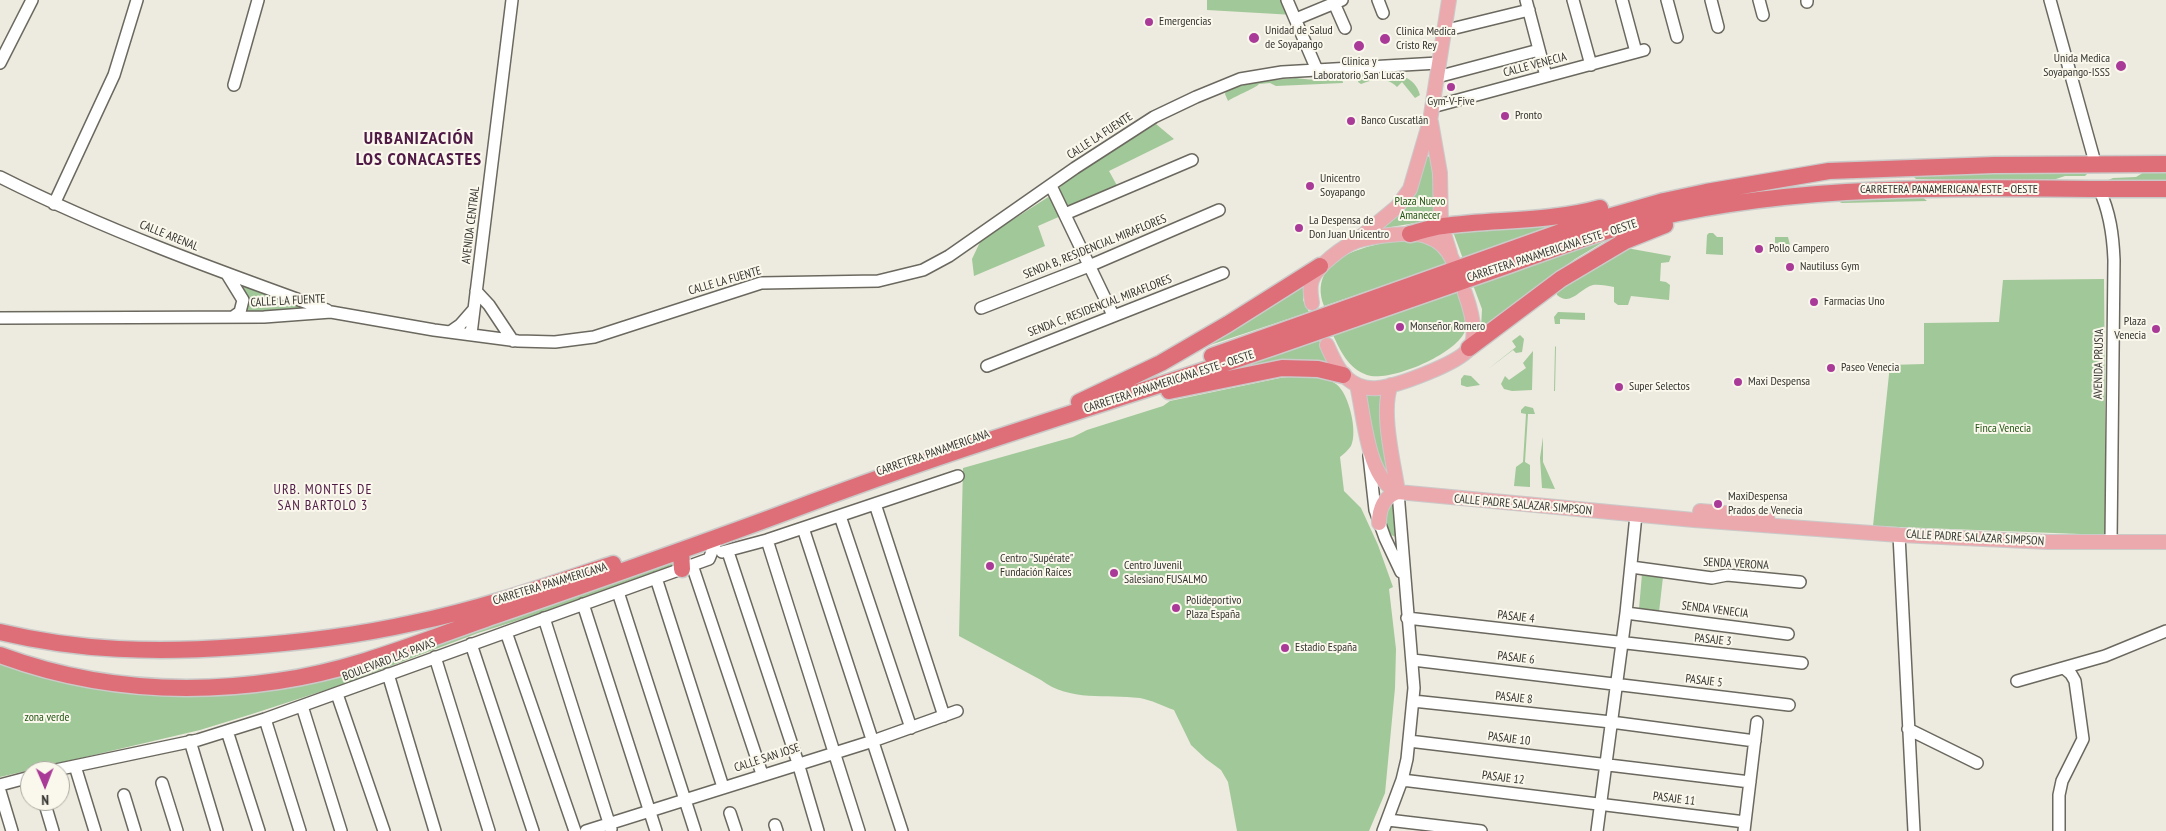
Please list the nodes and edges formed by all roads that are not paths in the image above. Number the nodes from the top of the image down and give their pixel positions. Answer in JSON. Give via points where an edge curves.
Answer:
{"nodes":[{"id":1,"x":32,"y":0,"type":"edge"},
{"id":2,"x":137,"y":0,"type":"edge"},
{"id":3,"x":258,"y":0,"type":"edge"},
{"id":4,"x":512,"y":0,"type":"edge"},
{"id":5,"x":1286,"y":0,"type":"edge"},
{"id":6,"x":1378,"y":0,"type":"edge"},
{"id":7,"x":1448,"y":0,"type":"edge"},
{"id":8,"x":1573,"y":0,"type":"edge"},
{"id":9,"x":1622,"y":0,"type":"edge"},
{"id":10,"x":1667,"y":0,"type":"edge"},
{"id":11,"x":1711,"y":0,"type":"edge"},
{"id":12,"x":1759,"y":0,"type":"edge"},
{"id":13,"x":2050,"y":0,"type":"edge"},
{"id":14,"x":1338,"y":2,"type":"edge"},
{"id":15,"x":1528,"y":5,"type":"edge"},
{"id":16,"x":1383,"y":13,"type":"dead end"},
{"id":17,"x":1763,"y":15,"type":"dead end"},
{"id":18,"x":1296,"y":20,"type":"junction"},
{"id":19,"x":1718,"y":27,"type":"dead end"},
{"id":20,"x":1345,"y":28,"type":"dead end"},
{"id":21,"x":1443,"y":31,"type":"junction"},
{"id":22,"x":1677,"y":37,"type":"dead end"},
{"id":23,"x":1539,"y":50,"type":"junction"},
{"id":24,"x":0,"y":63,"type":"edge"},
{"id":25,"x":1591,"y":65,"type":"junction"},
{"id":26,"x":1317,"y":70,"type":"junction"},
{"id":27,"x":1438,"y":70,"type":"junction"},
{"id":28,"x":1546,"y":76,"type":"junction"},
{"id":29,"x":234,"y":86,"type":"dead end"},
{"id":30,"x":1431,"y":114,"type":"junction"},
{"id":31,"x":1192,"y":160,"type":"dead end"},
{"id":32,"x":2166,"y":164,"type":"edge"},
{"id":33,"x":2140,"y":165,"type":"junction"},
{"id":34,"x":2096,"y":166,"type":"junction"},
{"id":35,"x":1829,"y":171,"type":"junction"},
{"id":36,"x":0,"y":177,"type":"edge"},
{"id":37,"x":1051,"y":186,"type":"junction"},
{"id":38,"x":2099,"y":189,"type":"junction"},
{"id":39,"x":2166,"y":189,"type":"edge"},
{"id":40,"x":2006,"y":190,"type":"junction"},
{"id":41,"x":1737,"y":202,"type":"junction"},
{"id":42,"x":54,"y":204,"type":"junction"},
{"id":43,"x":1219,"y":210,"type":"dead end"},
{"id":44,"x":1065,"y":214,"type":"junction"},
{"id":45,"x":1441,"y":226,"type":"junction"},
{"id":46,"x":1410,"y":234,"type":"junction"},
{"id":47,"x":1356,"y":241,"type":"junction"},
{"id":48,"x":1089,"y":266,"type":"junction"},
{"id":49,"x":1320,"y":266,"type":"junction"},
{"id":50,"x":1224,"y":273,"type":"dead end"},
{"id":51,"x":227,"y":274,"type":"junction"},
{"id":52,"x":476,"y":291,"type":"junction"},
{"id":53,"x":1465,"y":293,"type":"dead end"},
{"id":54,"x":1312,"y":303,"type":"dead end"},
{"id":55,"x":981,"y":308,"type":"dead end"},
{"id":56,"x":474,"y":309,"type":"junction"},
{"id":57,"x":331,"y":312,"type":"junction"},
{"id":58,"x":1113,"y":314,"type":"junction"},
{"id":59,"x":0,"y":318,"type":"edge"},
{"id":60,"x":233,"y":318,"type":"junction"},
{"id":61,"x":450,"y":332,"type":"junction"},
{"id":62,"x":471,"y":334,"type":"junction"},
{"id":63,"x":513,"y":340,"type":"junction"},
{"id":64,"x":1327,"y":345,"type":"dead end"},
{"id":65,"x":1469,"y":348,"type":"junction"},
{"id":66,"x":988,"y":366,"type":"dead end"},
{"id":67,"x":1343,"y":375,"type":"junction"},
{"id":68,"x":1357,"y":385,"type":"junction"},
{"id":69,"x":1391,"y":385,"type":"junction"},
{"id":70,"x":1078,"y":403,"type":"junction"},
{"id":71,"x":1048,"y":422,"type":"junction"},
{"id":72,"x":1367,"y":437,"type":"junction"},
{"id":73,"x":958,"y":476,"type":"dead end"},
{"id":74,"x":1398,"y":492,"type":"junction"},
{"id":75,"x":875,"y":504,"type":"junction"},
{"id":76,"x":1642,"y":515,"type":"junction"},
{"id":77,"x":1749,"y":515,"type":"junction"},
{"id":78,"x":840,"y":516,"type":"junction"},
{"id":79,"x":1694,"y":520,"type":"junction"},
{"id":80,"x":1379,"y":523,"type":"junction"},
{"id":81,"x":1784,"y":526,"type":"junction"},
{"id":82,"x":803,"y":528,"type":"junction"},
{"id":83,"x":1899,"y":535,"type":"junction"},
{"id":84,"x":767,"y":540,"type":"junction"},
{"id":85,"x":2111,"y":542,"type":"junction"},
{"id":86,"x":2166,"y":542,"type":"edge"},
{"id":87,"x":719,"y":548,"type":"junction"},
{"id":88,"x":681,"y":551,"type":"junction"},
{"id":89,"x":687,"y":567,"type":"junction"},
{"id":90,"x":1636,"y":568,"type":"junction"},
{"id":91,"x":656,"y":578,"type":"junction"},
{"id":92,"x":1405,"y":580,"type":"junction"},
{"id":93,"x":1800,"y":582,"type":"dead end"},
{"id":94,"x":618,"y":592,"type":"junction"},
{"id":95,"x":583,"y":604,"type":"junction"},
{"id":96,"x":1626,"y":613,"type":"junction"},
{"id":97,"x":544,"y":618,"type":"junction"},
{"id":98,"x":1407,"y":618,"type":"junction"},
{"id":99,"x":2166,"y":631,"type":"edge"},
{"id":100,"x":0,"y":632,"type":"edge"},
{"id":101,"x":506,"y":632,"type":"junction"},
{"id":102,"x":1788,"y":634,"type":"dead end"},
{"id":103,"x":1622,"y":643,"type":"junction"},
{"id":104,"x":471,"y":644,"type":"junction"},
{"id":105,"x":0,"y":655,"type":"edge"},
{"id":106,"x":435,"y":658,"type":"junction"},
{"id":107,"x":1413,"y":660,"type":"junction"},
{"id":108,"x":1802,"y":664,"type":"dead end"},
{"id":109,"x":2064,"y":668,"type":"junction"},
{"id":110,"x":388,"y":674,"type":"junction"},
{"id":111,"x":2017,"y":681,"type":"dead end"},
{"id":112,"x":1616,"y":684,"type":"junction"},
{"id":113,"x":337,"y":694,"type":"junction"},
{"id":114,"x":1413,"y":701,"type":"junction"},
{"id":115,"x":302,"y":706,"type":"junction"},
{"id":116,"x":1789,"y":706,"type":"dead end"},
{"id":117,"x":957,"y":711,"type":"dead end"},
{"id":118,"x":944,"y":716,"type":"junction"},
{"id":119,"x":266,"y":719,"type":"junction"},
{"id":120,"x":1611,"y":722,"type":"junction"},
{"id":121,"x":1757,"y":722,"type":"dead end"},
{"id":122,"x":911,"y":728,"type":"junction"},
{"id":123,"x":1908,"y":729,"type":"junction"},
{"id":124,"x":227,"y":731,"type":"junction"},
{"id":125,"x":873,"y":741,"type":"junction"},
{"id":126,"x":1409,"y":741,"type":"junction"},
{"id":127,"x":1755,"y":741,"type":"junction"},
{"id":128,"x":190,"y":742,"type":"junction"},
{"id":129,"x":834,"y":751,"type":"junction"},
{"id":130,"x":798,"y":763,"type":"junction"},
{"id":131,"x":1977,"y":763,"type":"dead end"},
{"id":132,"x":1606,"y":764,"type":"junction"},
{"id":133,"x":75,"y":766,"type":"junction"},
{"id":134,"x":70,"y":767,"type":"edge"},
{"id":135,"x":762,"y":774,"type":"junction"},
{"id":136,"x":20,"y":779,"type":"edge"},
{"id":137,"x":1402,"y":780,"type":"junction"},
{"id":138,"x":1750,"y":782,"type":"junction"},
{"id":139,"x":162,"y":783,"type":"dead end"},
{"id":140,"x":0,"y":784,"type":"edge"},
{"id":141,"x":724,"y":787,"type":"junction"},
{"id":142,"x":0,"y":791,"type":"edge"},
{"id":143,"x":124,"y":795,"type":"dead end"},
{"id":144,"x":685,"y":800,"type":"junction"},
{"id":145,"x":1600,"y":804,"type":"junction"},
{"id":146,"x":47,"y":811,"type":"edge"},
{"id":147,"x":650,"y":812,"type":"junction"},
{"id":148,"x":730,"y":813,"type":"dead end"},
{"id":149,"x":1385,"y":826,"type":"edge"},
{"id":150,"x":1745,"y":826,"type":"edge"},
{"id":151,"x":610,"y":827,"type":"edge"},
{"id":152,"x":12,"y":831,"type":"edge"},
{"id":153,"x":54,"y":831,"type":"edge"},
{"id":154,"x":96,"y":831,"type":"edge"},
{"id":155,"x":135,"y":831,"type":"edge"},
{"id":156,"x":177,"y":831,"type":"edge"},
{"id":157,"x":217,"y":831,"type":"edge"},
{"id":158,"x":259,"y":831,"type":"edge"},
{"id":159,"x":300,"y":831,"type":"edge"},
{"id":160,"x":341,"y":831,"type":"edge"},
{"id":161,"x":384,"y":831,"type":"edge"},
{"id":162,"x":435,"y":831,"type":"edge"},
{"id":163,"x":489,"y":831,"type":"edge"},
{"id":164,"x":533,"y":831,"type":"edge"},
{"id":165,"x":574,"y":831,"type":"edge"},
{"id":166,"x":586,"y":831,"type":"edge"},
{"id":167,"x":656,"y":831,"type":"edge"},
{"id":168,"x":695,"y":831,"type":"edge"},
{"id":169,"x":736,"y":831,"type":"edge"},
{"id":170,"x":818,"y":831,"type":"edge"},
{"id":171,"x":859,"y":831,"type":"edge"},
{"id":172,"x":902,"y":831,"type":"edge"},
{"id":173,"x":1481,"y":831,"type":"edge"},
{"id":174,"x":1597,"y":831,"type":"edge"},
{"id":175,"x":1914,"y":831,"type":"edge"},
{"id":176,"x":2059,"y":831,"type":"edge"}],
"edges":[{"from":1,"to":24,"type":"street"},
{"from":2,"to":42,"type":"street","via":[[114,75]]},
{"from":3,"to":29,"type":"street"},
{"from":4,"to":52,"type":"street","name":"AVENIDA CENTRAL"},
{"from":5,"to":18,"type":"street"},
{"from":6,"to":16,"type":"street"},
{"from":7,"to":21,"type":"main road"},
{"from":8,"to":25,"type":"street"},
{"from":9,"to":25,"type":"street","name":"CALLE VENECIA","via":[[1640,51]]},
{"from":10,"to":22,"type":"street"},
{"from":11,"to":19,"type":"street"},
{"from":12,"to":17,"type":"street"},
{"from":13,"to":34,"type":"street"},
{"from":14,"to":18,"type":"street"},
{"from":14,"to":20,"type":"street"},
{"from":15,"to":21,"type":"street"},
{"from":15,"to":23,"type":"street"},
{"from":18,"to":26,"type":"street"},
{"from":21,"to":27,"type":"main road"},
{"from":23,"to":27,"type":"street","name":"CALLE LA FUENTE"},
{"from":23,"to":28,"type":"street"},
{"from":25,"to":28,"type":"street","name":"CALLE VENECIA"},
{"from":26,"to":27,"type":"street","name":"CALLE LA FUENTE"},
{"from":26,"to":37,"type":"street","name":"CALLE LA FUENTE","via":[[1249,76],[1196,97],[1154,117]]},
{"from":27,"to":30,"type":"main road"},
{"from":28,"to":30,"type":"street","name":"CALLE VENECIA"},
{"from":30,"to":45,"type":"main road","via":[[1440,173]]},
{"from":30,"to":47,"type":"main road","via":[[1406,196]]},
{"from":31,"to":44,"type":"street"},
{"from":32,"to":33,"type":"highway","name":"CARRETERA PANAMERICANA ESTE - OESTE"},
{"from":33,"to":34,"type":"highway","name":"CARRETERA PANAMERICANA ESTE - OESTE"},
{"from":33,"to":38,"type":"highway","via":[[2137,174],[2110,176],[2101,182]]},
{"from":34,"to":35,"type":"highway","name":"CARRETERA PANAMERICANA ESTE - OESTE","via":[[1947,166]]},
{"from":34,"to":40,"type":"highway","via":[[2096,178],[2086,184],[2011,186]]},
{"from":35,"to":45,"type":"highway","via":[[1797,170],[1720,182],[1582,213]]},
{"from":35,"to":70,"type":"highway","name":"CARRETERA PANAMERICANA ESTE - OESTE","via":[[1698,194],[1580,225]]},
{"from":36,"to":42,"type":"street","name":"CALLE ARENAL"},
{"from":37,"to":44,"type":"street"},
{"from":37,"to":63,"type":"street","name":"CALLE LA FUENTE","via":[[949,256],[908,275],[878,281],[760,283],[594,337],[555,342]]},
{"from":38,"to":39,"type":"highway","name":"CARRETERA PANAMERICANA ESTE - OESTE"},
{"from":38,"to":40,"type":"highway","name":"CARRETERA PANAMERICANA ESTE - OESTE"},
{"from":38,"to":85,"type":"street","name":"AVENIDA PRUSIA","via":[[2110,218],[2114,260]]},
{"from":40,"to":41,"type":"highway","name":"CARRETERA PANAMERICANA ESTE - OESTE","via":[[1876,189]]},
{"from":41,"to":65,"type":"highway","via":[[1667,224],[1611,249],[1561,279]]},
{"from":41,"to":71,"type":"highway","name":"CARRETERA PANAMERICANA ESTE - OESTE","via":[[1603,232]]},
{"from":42,"to":51,"type":"street","name":"CALLE ARENAL"},
{"from":43,"to":48,"type":"street","name":"SENDA B, RESIDENCIAL MIRAFLORES"},
{"from":44,"to":48,"type":"street"},
{"from":45,"to":46,"type":"highway"},
{"from":45,"to":46,"type":"main road","via":[[1452,257],[1430,237]]},
{"from":46,"to":47,"type":"main road"},
{"from":47,"to":49,"type":"main road"},
{"from":48,"to":55,"type":"street","name":"SENDA B, RESIDENCIAL MIRAFLORES"},
{"from":48,"to":58,"type":"street"},
{"from":49,"to":54,"type":"main road","via":[[1310,288]]},
{"from":49,"to":70,"type":"highway","via":[[1160,363]]},
{"from":50,"to":58,"type":"street","name":"SENDA C, RESIDENCIAL MIRAFLORES"},
{"from":51,"to":57,"type":"street","name":"CALLE ARENAL"},
{"from":51,"to":60,"type":"street","via":[[243,300],[240,312]]},
{"from":52,"to":56,"type":"street","name":"AVENIDA CENTRAL"},
{"from":52,"to":63,"type":"street"},
{"from":53,"to":65,"type":"main road","via":[[1472,316]]},
{"from":56,"to":61,"type":"street"},
{"from":56,"to":62,"type":"street","name":"AVENIDA CENTRAL"},
{"from":57,"to":60,"type":"street","name":"CALLE LA FUENTE"},
{"from":57,"to":61,"type":"street","name":"CALLE LA FUENTE"},
{"from":58,"to":66,"type":"street","name":"SENDA C, RESIDENCIAL MIRAFLORES"},
{"from":59,"to":60,"type":"street","name":"CALLE LA FUENTE"},
{"from":61,"to":62,"type":"street","name":"CALLE LA FUENTE"},
{"from":62,"to":63,"type":"street","name":"CALLE LA FUENTE"},
{"from":64,"to":67,"type":"main road"},
{"from":65,"to":69,"type":"main road","via":[[1445,365]]},
{"from":67,"to":68,"type":"main road"},
{"from":67,"to":71,"type":"highway","via":[[1318,369],[1282,368],[1157,393]]},
{"from":68,"to":69,"type":"main road","via":[[1378,388]]},
{"from":68,"to":72,"type":"main road"},
{"from":69,"to":74,"type":"main road","via":[[1386,401]]},
{"from":70,"to":100,"type":"highway","name":"CARRETERA PANAMERICANA","via":[[546,587],[415,623],[292,643],[173,650],[75,647]]},
{"from":71,"to":87,"type":"highway","name":"CARRETERA PANAMERICANA","via":[[848,490]]},
{"from":72,"to":74,"type":"main road","via":[[1374,463],[1383,479]]},
{"from":72,"to":80,"type":"street"},
{"from":73,"to":75,"type":"street","name":"BOULEVARD LAS PAVAS"},
{"from":74,"to":76,"type":"main road","name":"CALLE PADRE SALAZAR SIMPSON"},
{"from":74,"to":80,"type":"main road","via":[[1380,508]]},
{"from":74,"to":92,"type":"street"},
{"from":75,"to":78,"type":"street","name":"BOULEVARD LAS PAVAS"},
{"from":75,"to":118,"type":"street"},
{"from":76,"to":77,"type":"main road","name":"CALLE PADRE SALAZAR SIMPSON","via":[[1664,509]]},
{"from":76,"to":79,"type":"main road","name":"CALLE PADRE SALAZAR SIMPSON"},
{"from":76,"to":90,"type":"street"},
{"from":77,"to":79,"type":"main road","via":[[1742,519],[1710,516]]},
{"from":77,"to":81,"type":"main road","name":"CALLE PADRE SALAZAR SIMPSON"},
{"from":78,"to":82,"type":"street","name":"BOULEVARD LAS PAVAS"},
{"from":78,"to":122,"type":"street"},
{"from":79,"to":81,"type":"main road","name":"CALLE PADRE SALAZAR SIMPSON"},
{"from":80,"to":92,"type":"street"},
{"from":81,"to":83,"type":"main road","name":"CALLE PADRE SALAZAR SIMPSON"},
{"from":82,"to":84,"type":"street","name":"BOULEVARD LAS PAVAS"},
{"from":82,"to":125,"type":"street"},
{"from":83,"to":85,"type":"main road","name":"CALLE PADRE SALAZAR SIMPSON"},
{"from":83,"to":123,"type":"street"},
{"from":84,"to":87,"type":"street","name":"BOULEVARD LAS PAVAS"},
{"from":84,"to":129,"type":"street"},
{"from":85,"to":86,"type":"main road","name":"CALLE PADRE SALAZAR SIMPSON"},
{"from":87,"to":88,"type":"highway","name":"CARRETERA PANAMERICANA"},
{"from":87,"to":89,"type":"street","name":"BOULEVARD LAS PAVAS","via":[[709,559]]},
{"from":87,"to":130,"type":"street"},
{"from":88,"to":89,"type":"highway"},
{"from":88,"to":105,"type":"highway","name":"CARRETERA PANAMERICANA","via":[[358,664],[279,681],[204,688],[141,687],[86,679]]},
{"from":89,"to":91,"type":"street","name":"BOULEVARD LAS PAVAS"},
{"from":89,"to":135,"type":"street"},
{"from":90,"to":93,"type":"street","name":"SENDA VERONA","via":[[1712,578],[1727,575]]},
{"from":90,"to":96,"type":"street"},
{"from":91,"to":94,"type":"street","name":"BOULEVARD LAS PAVAS"},
{"from":91,"to":141,"type":"street"},
{"from":92,"to":98,"type":"street"},
{"from":94,"to":95,"type":"street","name":"BOULEVARD LAS PAVAS"},
{"from":94,"to":144,"type":"street"},
{"from":95,"to":97,"type":"street","name":"BOULEVARD LAS PAVAS"},
{"from":95,"to":147,"type":"street"},
{"from":96,"to":102,"type":"street","name":"SENDA VENECIA"},
{"from":96,"to":103,"type":"street"},
{"from":97,"to":101,"type":"street","name":"BOULEVARD LAS PAVAS"},
{"from":97,"to":151,"type":"street"},
{"from":98,"to":103,"type":"street","name":"PASAJE 4"},
{"from":98,"to":107,"type":"street"},
{"from":99,"to":109,"type":"street","via":[[2105,656]]},
{"from":101,"to":104,"type":"street","name":"BOULEVARD LAS PAVAS"},
{"from":101,"to":165,"type":"street"},
{"from":103,"to":108,"type":"street","name":"PASAJE 3"},
{"from":103,"to":112,"type":"street"},
{"from":104,"to":106,"type":"street","name":"BOULEVARD LAS PAVAS"},
{"from":104,"to":164,"type":"street"},
{"from":106,"to":110,"type":"street","name":"BOULEVARD LAS PAVAS"},
{"from":106,"to":163,"type":"street"},
{"from":107,"to":112,"type":"street","name":"PASAJE 6"},
{"from":107,"to":114,"type":"street"},
{"from":109,"to":111,"type":"street"},
{"from":109,"to":176,"type":"street","via":[[2075,681],[2083,739],[2058,795]]},
{"from":110,"to":113,"type":"street","name":"BOULEVARD LAS PAVAS"},
{"from":110,"to":162,"type":"street"},
{"from":112,"to":116,"type":"street","name":"PASAJE 5"},
{"from":112,"to":120,"type":"street"},
{"from":113,"to":115,"type":"street","name":"BOULEVARD LAS PAVAS"},
{"from":113,"to":161,"type":"street"},
{"from":114,"to":120,"type":"street","name":"PASAJE 8"},
{"from":114,"to":126,"type":"street"},
{"from":115,"to":119,"type":"street","name":"BOULEVARD LAS PAVAS"},
{"from":115,"to":160,"type":"street"},
{"from":117,"to":118,"type":"street","name":"CALLE SAN JOSE"},
{"from":118,"to":122,"type":"street","name":"CALLE SAN JOSE"},
{"from":119,"to":124,"type":"street","name":"BOULEVARD LAS PAVAS"},
{"from":119,"to":159,"type":"street"},
{"from":120,"to":127,"type":"street","name":"PASAJE 8"},
{"from":120,"to":132,"type":"street"},
{"from":121,"to":127,"type":"street"},
{"from":122,"to":125,"type":"street","name":"CALLE SAN JOSE"},
{"from":123,"to":131,"type":"street"},
{"from":123,"to":175,"type":"street"},
{"from":124,"to":128,"type":"street","name":"BOULEVARD LAS PAVAS"},
{"from":124,"to":158,"type":"street"},
{"from":125,"to":129,"type":"street","name":"CALLE SAN JOSE"},
{"from":125,"to":172,"type":"street"},
{"from":126,"to":132,"type":"street","name":"PASAJE 10"},
{"from":126,"to":137,"type":"street"},
{"from":127,"to":138,"type":"street"},
{"from":128,"to":133,"type":"street","name":"BOULEVARD LAS PAVAS"},
{"from":128,"to":157,"type":"street"},
{"from":129,"to":130,"type":"street","name":"CALLE SAN JOSE"},
{"from":129,"to":171,"type":"street"},
{"from":130,"to":135,"type":"street","name":"CALLE SAN JOSE"},
{"from":130,"to":170,"type":"street"},
{"from":132,"to":138,"type":"street","name":"PASAJE 10"},
{"from":132,"to":145,"type":"street"},
{"from":133,"to":134,"type":"street","name":"BOULEVARD LAS PAVAS"},
{"from":133,"to":154,"type":"street"},
{"from":135,"to":141,"type":"street","name":"CALLE SAN JOSE"},
{"from":136,"to":140,"type":"street"},
{"from":137,"to":145,"type":"street","name":"PASAJE 12"},
{"from":137,"to":149,"type":"street"},
{"from":138,"to":150,"type":"street"},
{"from":139,"to":156,"type":"street"},
{"from":141,"to":144,"type":"street","name":"CALLE SAN JOSE"},
{"from":142,"to":152,"type":"street"},
{"from":143,"to":155,"type":"street"},
{"from":144,"to":147,"type":"street","name":"CALLE SAN JOSE"},
{"from":144,"to":168,"type":"street"},
{"from":145,"to":150,"type":"street","name":"PASAJE 11"},
{"from":145,"to":174,"type":"street"},
{"from":146,"to":153,"type":"street"},
{"from":147,"to":151,"type":"street","name":"CALLE SAN JOSE"},
{"from":147,"to":167,"type":"street"},
{"from":148,"to":169,"type":"street"},
{"from":149,"to":173,"type":"street"},
{"from":151,"to":166,"type":"street","name":"CALLE SAN JOSE"}]}
